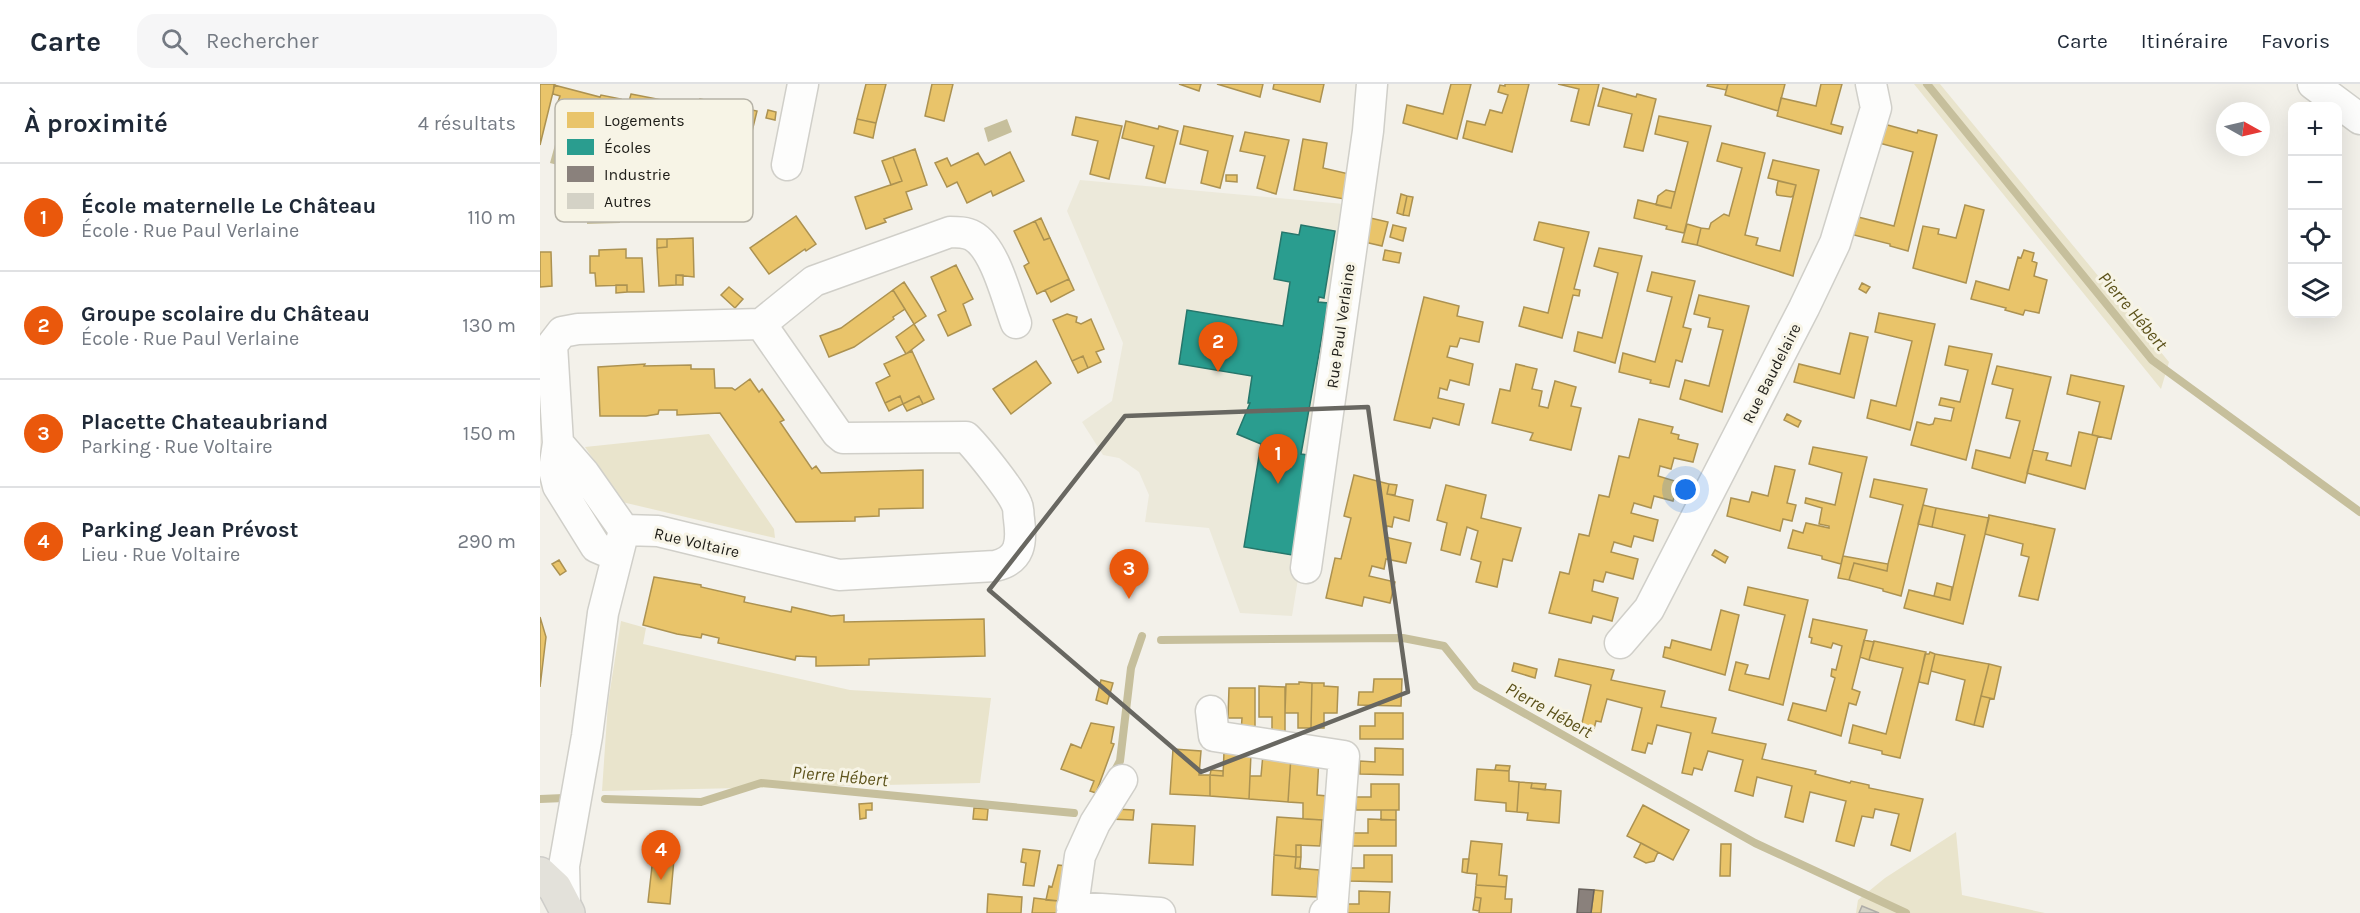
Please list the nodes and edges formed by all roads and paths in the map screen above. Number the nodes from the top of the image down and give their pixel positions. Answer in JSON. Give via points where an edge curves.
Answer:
{"nodes":[{"id":1,"x":803,"y":84,"type":"edge"},
{"id":2,"x":1372,"y":84,"type":"edge"},
{"id":3,"x":1870,"y":84,"type":"edge"},
{"id":4,"x":2313,"y":84,"type":"edge"},
{"id":5,"x":2360,"y":119,"type":"edge"},
{"id":6,"x":787,"y":165,"type":"dead end"},
{"id":7,"x":1016,"y":323,"type":"dead end"},
{"id":8,"x":761,"y":324,"type":"junction"},
{"id":9,"x":620,"y":543,"type":"junction"},
{"id":10,"x":1306,"y":568,"type":"dead end"},
{"id":11,"x":1620,"y":644,"type":"dead end"},
{"id":12,"x":1211,"y":711,"type":"dead end"},
{"id":13,"x":1122,"y":780,"type":"dead end"},
{"id":14,"x":554,"y":859,"type":"edge"},
{"id":15,"x":540,"y":874,"type":"edge"},
{"id":16,"x":567,"y":909,"type":"edge"},
{"id":17,"x":1072,"y":910,"type":"edge"},
{"id":18,"x":1160,"y":913,"type":"edge"},
{"id":19,"x":1325,"y":913,"type":"edge"}],
"edges":[{"from":1,"to":6,"type":"street"},
{"from":2,"to":10,"type":"street","name":"Rue Paul Verlaine"},
{"from":3,"to":11,"type":"street","name":"Rue Baudelaire","via":[[1876,108],[1835,243],[1649,609]]},
{"from":4,"to":5,"type":"street"},
{"from":7,"to":8,"type":"street","via":[[992,258],[982,243],[971,235],[950,232],[814,281]]},
{"from":8,"to":9,"type":"street","via":[[578,329],[562,332],[552,345],[558,443],[554,470],[558,486],[596,547]]},
{"from":8,"to":9,"type":"street","name":"Rue Voltaire","via":[[843,438],[966,437],[1017,504],[1022,538],[1018,551],[1007,563],[995,566],[840,575],[658,531]]},
{"from":9,"to":14,"type":"street","via":[[603,613],[588,736]]},
{"from":12,"to":19,"type":"street","via":[[1214,736],[1344,756],[1332,911]]},
{"from":13,"to":17,"type":"street","via":[[1080,856]]},
{"from":14,"to":16,"type":"street","via":[[564,866]]},
{"from":15,"to":16,"type":"main road","via":[[555,888]]},
{"from":17,"to":18,"type":"street"}]}
